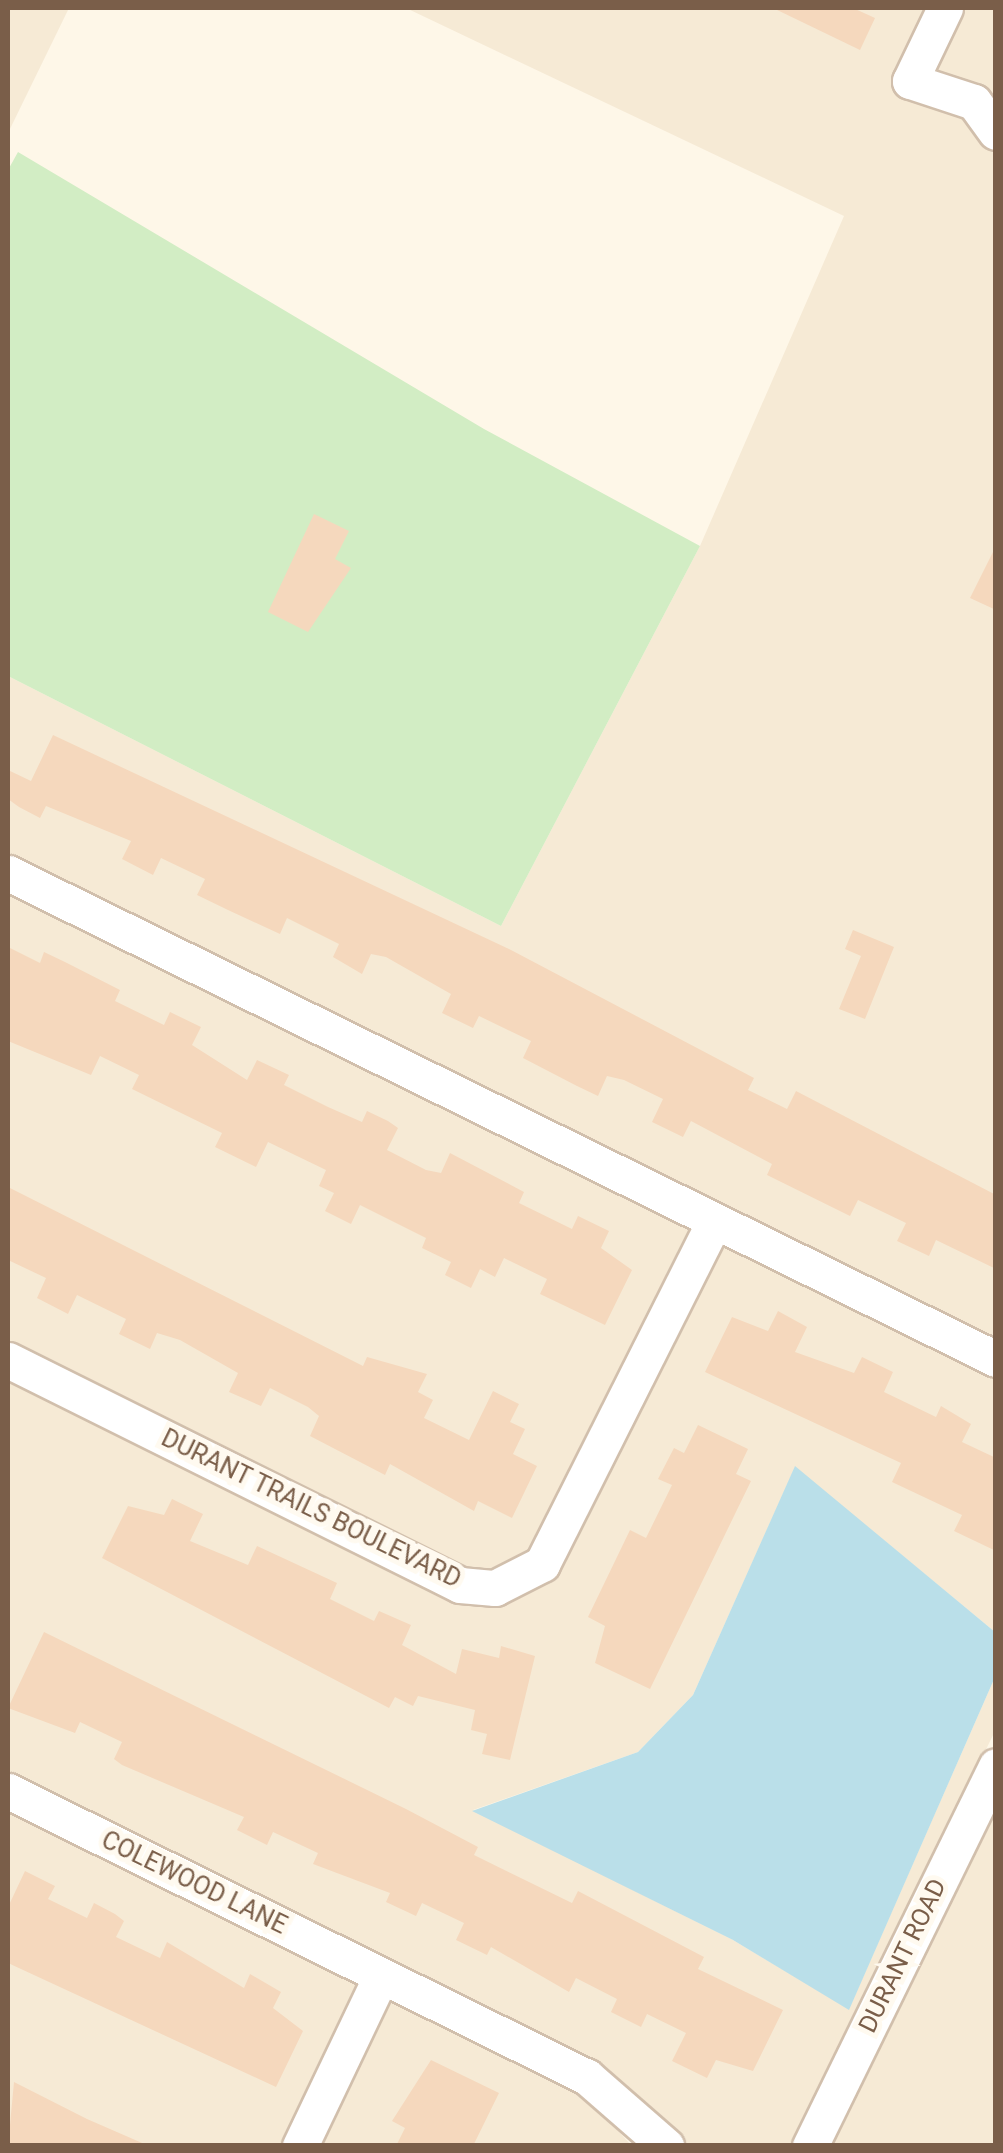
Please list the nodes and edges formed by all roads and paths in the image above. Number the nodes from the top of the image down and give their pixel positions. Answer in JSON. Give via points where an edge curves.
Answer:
{"nodes":[{"id":1,"x":945,"y":8,"type":"edge"},
{"id":2,"x":996,"y":132,"type":"edge"},
{"id":3,"x":8,"y":873,"type":"edge"},
{"id":4,"x":714,"y":1222,"type":"junction"},
{"id":5,"x":996,"y":1359,"type":"edge"},
{"id":6,"x":8,"y":1360,"type":"edge"},
{"id":7,"x":996,"y":1766,"type":"edge"},
{"id":8,"x":8,"y":1791,"type":"edge"},
{"id":9,"x":381,"y":1976,"type":"junction"},
{"id":10,"x":651,"y":2140,"type":"edge"},
{"id":11,"x":300,"y":2146,"type":"edge"},
{"id":12,"x":810,"y":2146,"type":"edge"}],
"edges":[{"from":1,"to":2,"type":"street","via":[[910,81],[974,102]]},
{"from":3,"to":4,"type":"street"},
{"from":4,"to":5,"type":"street"},
{"from":4,"to":6,"type":"street","name":"DURANT TRAILS BOULEVARD","via":[[542,1564],[495,1588],[460,1585]]},
{"from":7,"to":12,"type":"street","name":"DURANT ROAD"},
{"from":8,"to":9,"type":"street","name":"COLEWOOD LANE"},
{"from":9,"to":10,"type":"street","name":"COLEWOOD LANE","via":[[587,2078]]},
{"from":9,"to":11,"type":"street"}]}
